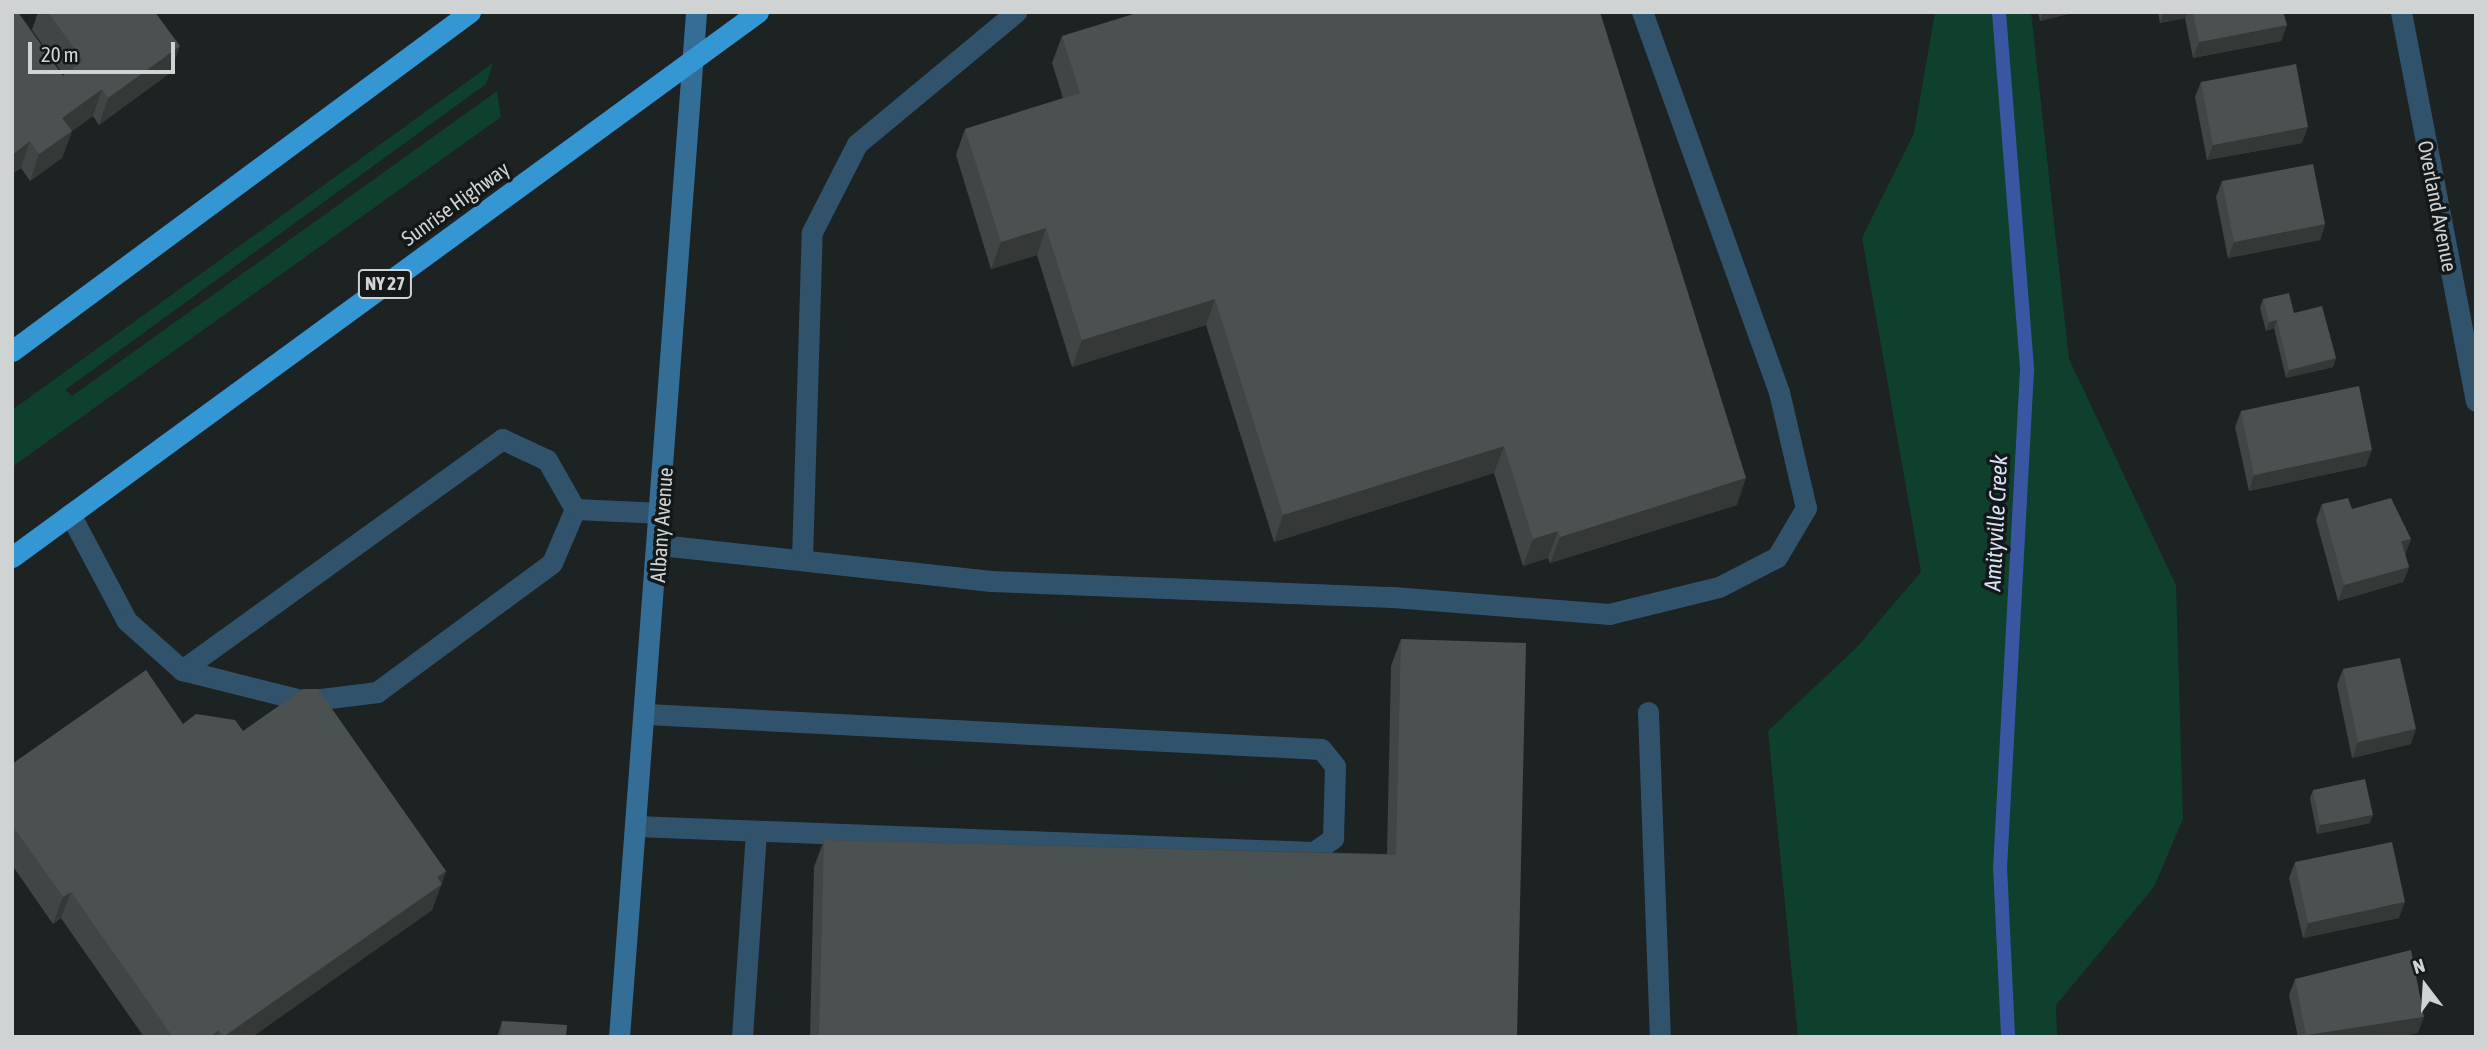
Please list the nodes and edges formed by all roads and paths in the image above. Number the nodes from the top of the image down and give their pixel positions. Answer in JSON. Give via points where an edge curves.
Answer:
{"nodes":[{"id":1,"x":470,"y":12,"type":"edge"},
{"id":2,"x":696,"y":12,"type":"edge"},
{"id":3,"x":758,"y":12,"type":"edge"},
{"id":4,"x":1016,"y":12,"type":"edge"},
{"id":5,"x":1642,"y":12,"type":"edge"},
{"id":6,"x":2401,"y":12,"type":"edge"},
{"id":7,"x":694,"y":58,"type":"junction"},
{"id":8,"x":12,"y":351,"type":"edge"},
{"id":9,"x":2473,"y":374,"type":"edge"},
{"id":10,"x":2476,"y":401,"type":"edge"},
{"id":11,"x":575,"y":509,"type":"junction"},
{"id":12,"x":662,"y":513,"type":"junction"},
{"id":13,"x":70,"y":514,"type":"junction"},
{"id":14,"x":660,"y":545,"type":"junction"},
{"id":15,"x":12,"y":557,"type":"edge"},
{"id":16,"x":802,"y":560,"type":"junction"},
{"id":17,"x":182,"y":670,"type":"junction"},
{"id":18,"x":1648,"y":712,"type":"dead end"},
{"id":19,"x":646,"y":714,"type":"junction"},
{"id":20,"x":636,"y":827,"type":"junction"},
{"id":21,"x":756,"y":831,"type":"junction"},
{"id":22,"x":618,"y":1037,"type":"edge"},
{"id":23,"x":742,"y":1037,"type":"edge"},
{"id":24,"x":1660,"y":1037,"type":"edge"}],
"edges":[{"from":1,"to":8,"type":"highway"},
{"from":2,"to":7,"type":"street","name":"Albany Avenue"},
{"from":3,"to":7,"type":"highway","name":"Sunrise Highway","number":"NY 27"},
{"from":4,"to":16,"type":"street","via":[[857,144],[811,232]]},
{"from":5,"to":16,"type":"street","via":[[1779,392],[1806,508],[1777,556],[1720,587],[1609,614],[1393,597],[991,581]]},
{"from":6,"to":9,"type":"street","name":"Overland Avenue"},
{"from":7,"to":12,"type":"street","name":"Albany Avenue"},
{"from":7,"to":13,"type":"highway","name":"Sunrise Highway","number":"NY 27"},
{"from":9,"to":10,"type":"street","name":"Overland Avenue"},
{"from":11,"to":12,"type":"street"},
{"from":11,"to":17,"type":"street","via":[[552,563],[377,692],[305,701]]},
{"from":11,"to":17,"type":"street","via":[[547,460],[502,439],[256,622]]},
{"from":12,"to":14,"type":"street","name":"Albany Avenue"},
{"from":13,"to":15,"type":"highway","name":"Sunrise Highway","number":"NY 27"},
{"from":13,"to":17,"type":"street","via":[[127,621]]},
{"from":14,"to":16,"type":"street"},
{"from":14,"to":19,"type":"street","name":"Albany Avenue"},
{"from":18,"to":24,"type":"street"},
{"from":19,"to":20,"type":"street","name":"Albany Avenue"},
{"from":19,"to":21,"type":"street","via":[[1321,749],[1335,766],[1333,838],[1314,852]]},
{"from":20,"to":21,"type":"street"},
{"from":20,"to":22,"type":"street","name":"Albany Avenue"},
{"from":21,"to":23,"type":"street"}]}
